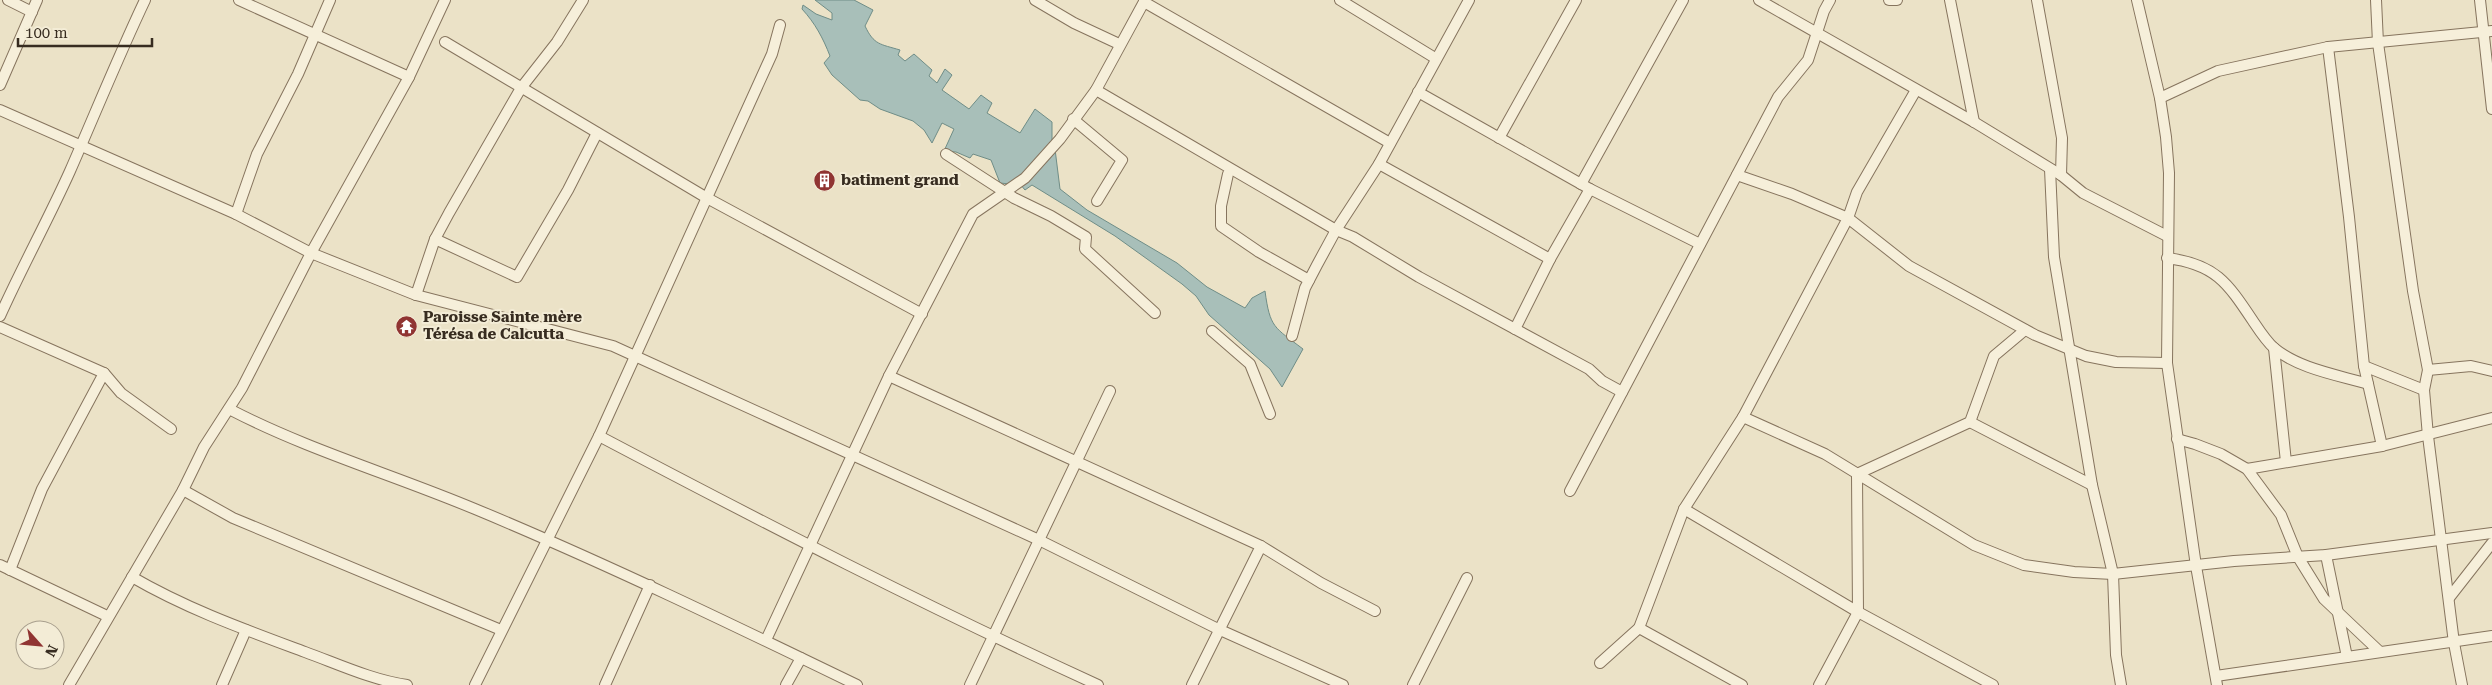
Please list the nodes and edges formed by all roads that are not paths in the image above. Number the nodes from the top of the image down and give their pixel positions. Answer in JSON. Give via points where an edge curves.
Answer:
{"nodes":[{"id":1,"x":8,"y":0,"type":"edge"},
{"id":2,"x":37,"y":0,"type":"edge"},
{"id":3,"x":145,"y":0,"type":"edge"},
{"id":4,"x":239,"y":0,"type":"edge"},
{"id":5,"x":330,"y":0,"type":"edge"},
{"id":6,"x":445,"y":0,"type":"edge"},
{"id":7,"x":584,"y":0,"type":"edge"},
{"id":8,"x":1036,"y":0,"type":"edge"},
{"id":9,"x":1340,"y":0,"type":"edge"},
{"id":10,"x":1469,"y":0,"type":"edge"},
{"id":11,"x":1576,"y":0,"type":"edge"},
{"id":12,"x":1683,"y":0,"type":"edge"},
{"id":13,"x":1759,"y":0,"type":"edge"},
{"id":14,"x":1830,"y":0,"type":"edge"},
{"id":15,"x":1889,"y":0,"type":"edge"},
{"id":16,"x":1897,"y":0,"type":"edge"},
{"id":17,"x":1950,"y":0,"type":"edge"},
{"id":18,"x":2036,"y":0,"type":"edge"},
{"id":19,"x":2137,"y":0,"type":"edge"},
{"id":20,"x":2376,"y":0,"type":"edge"},
{"id":21,"x":2480,"y":0,"type":"edge"},
{"id":22,"x":1144,"y":1,"type":"edge"},
{"id":23,"x":32,"y":12,"type":"junction"},
{"id":24,"x":780,"y":24,"type":"dead end"},
{"id":25,"x":1818,"y":32,"type":"junction"},
{"id":26,"x":2487,"y":32,"type":"edge"},
{"id":27,"x":316,"y":34,"type":"junction"},
{"id":28,"x":445,"y":42,"type":"dead end"},
{"id":29,"x":2378,"y":43,"type":"junction"},
{"id":30,"x":1119,"y":44,"type":"junction"},
{"id":31,"x":2328,"y":47,"type":"junction"},
{"id":32,"x":1436,"y":58,"type":"junction"},
{"id":33,"x":409,"y":77,"type":"junction"},
{"id":34,"x":0,"y":85,"type":"edge"},
{"id":35,"x":521,"y":88,"type":"junction"},
{"id":36,"x":1096,"y":90,"type":"junction"},
{"id":37,"x":1916,"y":90,"type":"junction"},
{"id":38,"x":1418,"y":92,"type":"junction"},
{"id":39,"x":2160,"y":98,"type":"junction"},
{"id":40,"x":2492,"y":109,"type":"edge"},
{"id":41,"x":0,"y":110,"type":"edge"},
{"id":42,"x":1072,"y":120,"type":"junction"},
{"id":43,"x":1974,"y":122,"type":"junction"},
{"id":44,"x":596,"y":133,"type":"junction"},
{"id":45,"x":1499,"y":138,"type":"junction"},
{"id":46,"x":1390,"y":143,"type":"junction"},
{"id":47,"x":80,"y":147,"type":"junction"},
{"id":48,"x":946,"y":154,"type":"dead end"},
{"id":49,"x":1379,"y":164,"type":"junction"},
{"id":50,"x":2050,"y":169,"type":"junction"},
{"id":51,"x":1228,"y":174,"type":"dead end"},
{"id":52,"x":1737,"y":175,"type":"junction"},
{"id":53,"x":2061,"y":175,"type":"junction"},
{"id":54,"x":1585,"y":186,"type":"junction"},
{"id":55,"x":1004,"y":192,"type":"junction"},
{"id":56,"x":708,"y":198,"type":"junction"},
{"id":57,"x":1097,"y":201,"type":"dead end"},
{"id":58,"x":236,"y":214,"type":"junction"},
{"id":59,"x":1848,"y":218,"type":"junction"},
{"id":60,"x":1336,"y":230,"type":"junction"},
{"id":61,"x":2167,"y":236,"type":"junction"},
{"id":62,"x":435,"y":239,"type":"junction"},
{"id":63,"x":1700,"y":244,"type":"junction"},
{"id":64,"x":311,"y":253,"type":"junction"},
{"id":65,"x":2167,"y":258,"type":"junction"},
{"id":66,"x":1550,"y":259,"type":"junction"},
{"id":67,"x":1309,"y":280,"type":"junction"},
{"id":68,"x":416,"y":295,"type":"junction"},
{"id":69,"x":1156,"y":313,"type":"dead end"},
{"id":70,"x":922,"y":314,"type":"junction"},
{"id":71,"x":0,"y":316,"type":"edge"},
{"id":72,"x":0,"y":327,"type":"edge"},
{"id":73,"x":1515,"y":329,"type":"junction"},
{"id":74,"x":2025,"y":330,"type":"junction"},
{"id":75,"x":1212,"y":331,"type":"dead end"},
{"id":76,"x":1292,"y":336,"type":"dead end"},
{"id":77,"x":2274,"y":348,"type":"junction"},
{"id":78,"x":2068,"y":349,"type":"junction"},
{"id":79,"x":636,"y":356,"type":"junction"},
{"id":80,"x":2167,"y":363,"type":"junction"},
{"id":81,"x":2364,"y":366,"type":"junction"},
{"id":82,"x":2428,"y":370,"type":"junction"},
{"id":83,"x":2492,"y":371,"type":"edge"},
{"id":84,"x":104,"y":374,"type":"junction"},
{"id":85,"x":889,"y":376,"type":"junction"},
{"id":86,"x":2368,"y":384,"type":"junction"},
{"id":87,"x":2424,"y":390,"type":"junction"},
{"id":88,"x":1110,"y":391,"type":"dead end"},
{"id":89,"x":1622,"y":392,"type":"junction"},
{"id":90,"x":229,"y":410,"type":"junction"},
{"id":91,"x":1270,"y":414,"type":"dead end"},
{"id":92,"x":1743,"y":418,"type":"junction"},
{"id":93,"x":2492,"y":418,"type":"edge"},
{"id":94,"x":1970,"y":422,"type":"junction"},
{"id":95,"x":171,"y":429,"type":"dead end"},
{"id":96,"x":600,"y":436,"type":"junction"},
{"id":97,"x":2428,"y":436,"type":"junction"},
{"id":98,"x":2177,"y":439,"type":"junction"},
{"id":99,"x":2382,"y":446,"type":"junction"},
{"id":100,"x":852,"y":456,"type":"junction"},
{"id":101,"x":2286,"y":462,"type":"junction"},
{"id":102,"x":1076,"y":463,"type":"junction"},
{"id":103,"x":2247,"y":469,"type":"junction"},
{"id":104,"x":1857,"y":474,"type":"junction"},
{"id":105,"x":2092,"y":485,"type":"junction"},
{"id":106,"x":183,"y":490,"type":"junction"},
{"id":107,"x":1570,"y":491,"type":"dead end"},
{"id":108,"x":1684,"y":509,"type":"junction"},
{"id":109,"x":2492,"y":534,"type":"edge"},
{"id":110,"x":547,"y":540,"type":"junction"},
{"id":111,"x":1039,"y":540,"type":"junction"},
{"id":112,"x":2442,"y":541,"type":"junction"},
{"id":113,"x":2492,"y":543,"type":"edge"},
{"id":114,"x":1261,"y":546,"type":"junction"},
{"id":115,"x":811,"y":547,"type":"junction"},
{"id":116,"x":2326,"y":555,"type":"junction"},
{"id":117,"x":2298,"y":557,"type":"junction"},
{"id":118,"x":0,"y":565,"type":"edge"},
{"id":119,"x":2196,"y":566,"type":"junction"},
{"id":120,"x":10,"y":570,"type":"junction"},
{"id":121,"x":2113,"y":574,"type":"junction"},
{"id":122,"x":132,"y":578,"type":"junction"},
{"id":123,"x":1467,"y":578,"type":"dead end"},
{"id":124,"x":650,"y":586,"type":"junction"},
{"id":125,"x":2448,"y":598,"type":"junction"},
{"id":126,"x":1375,"y":611,"type":"dead end"},
{"id":127,"x":1858,"y":612,"type":"junction"},
{"id":128,"x":2338,"y":613,"type":"junction"},
{"id":129,"x":108,"y":616,"type":"junction"},
{"id":130,"x":1639,"y":628,"type":"junction"},
{"id":131,"x":1218,"y":629,"type":"junction"},
{"id":132,"x":246,"y":630,"type":"junction"},
{"id":133,"x":501,"y":630,"type":"junction"},
{"id":134,"x":2492,"y":636,"type":"edge"},
{"id":135,"x":993,"y":637,"type":"junction"},
{"id":136,"x":766,"y":640,"type":"junction"},
{"id":137,"x":2454,"y":643,"type":"junction"},
{"id":138,"x":2380,"y":652,"type":"junction"},
{"id":139,"x":2347,"y":657,"type":"junction"},
{"id":140,"x":801,"y":658,"type":"junction"},
{"id":141,"x":1600,"y":663,"type":"dead end"},
{"id":142,"x":2216,"y":680,"type":"edge"},
{"id":143,"x":609,"y":684,"type":"edge"},
{"id":144,"x":69,"y":685,"type":"edge"},
{"id":145,"x":222,"y":685,"type":"edge"},
{"id":146,"x":407,"y":685,"type":"edge"},
{"id":147,"x":475,"y":685,"type":"edge"},
{"id":148,"x":786,"y":685,"type":"edge"},
{"id":149,"x":857,"y":685,"type":"edge"},
{"id":150,"x":970,"y":685,"type":"edge"},
{"id":151,"x":1098,"y":685,"type":"edge"},
{"id":152,"x":1192,"y":685,"type":"edge"},
{"id":153,"x":1343,"y":685,"type":"edge"},
{"id":154,"x":1413,"y":685,"type":"edge"},
{"id":155,"x":1742,"y":685,"type":"edge"},
{"id":156,"x":1819,"y":685,"type":"edge"},
{"id":157,"x":1993,"y":685,"type":"edge"},
{"id":158,"x":2121,"y":685,"type":"edge"},
{"id":159,"x":2462,"y":685,"type":"edge"}],
"edges":[{"from":1,"to":23,"type":"street"},
{"from":2,"to":23,"type":"street"},
{"from":3,"to":47,"type":"street"},
{"from":4,"to":27,"type":"street"},
{"from":5,"to":27,"type":"street"},
{"from":6,"to":33,"type":"street"},
{"from":7,"to":35,"type":"street"},
{"from":8,"to":30,"type":"street","via":[[1074,24]]},
{"from":9,"to":32,"type":"street"},
{"from":10,"to":32,"type":"street"},
{"from":11,"to":45,"type":"street"},
{"from":12,"to":54,"type":"street"},
{"from":13,"to":25,"type":"street"},
{"from":14,"to":25,"type":"street"},
{"from":15,"to":16,"type":"street"},
{"from":17,"to":43,"type":"street"},
{"from":18,"to":53,"type":"street","via":[[2062,138]]},
{"from":19,"to":39,"type":"street"},
{"from":20,"to":29,"type":"street"},
{"from":21,"to":26,"type":"street"},
{"from":22,"to":30,"type":"street"},
{"from":22,"to":46,"type":"street"},
{"from":23,"to":34,"type":"street"},
{"from":24,"to":56,"type":"street","via":[[772,54]]},
{"from":25,"to":37,"type":"street"},
{"from":25,"to":52,"type":"street","via":[[1808,60],[1778,97]]},
{"from":26,"to":29,"type":"street"},
{"from":26,"to":40,"type":"street"},
{"from":27,"to":33,"type":"street"},
{"from":27,"to":58,"type":"street","via":[[257,154]]},
{"from":28,"to":35,"type":"street"},
{"from":29,"to":31,"type":"street"},
{"from":29,"to":82,"type":"street","via":[[2413,290]]},
{"from":30,"to":36,"type":"street"},
{"from":31,"to":39,"type":"street","via":[[2218,71]]},
{"from":31,"to":81,"type":"street"},
{"from":32,"to":38,"type":"street"},
{"from":33,"to":64,"type":"street"},
{"from":35,"to":44,"type":"street"},
{"from":35,"to":62,"type":"street"},
{"from":36,"to":42,"type":"street"},
{"from":36,"to":60,"type":"street"},
{"from":37,"to":43,"type":"street"},
{"from":37,"to":59,"type":"street","via":[[1857,192]]},
{"from":38,"to":45,"type":"street"},
{"from":38,"to":46,"type":"street"},
{"from":39,"to":61,"type":"street","via":[[2169,173]]},
{"from":41,"to":47,"type":"street"},
{"from":42,"to":55,"type":"street","via":[[1042,161]]},
{"from":42,"to":57,"type":"street","via":[[1122,160]]},
{"from":43,"to":50,"type":"street"},
{"from":44,"to":56,"type":"street"},
{"from":44,"to":62,"type":"street","via":[[568,190],[517,276]]},
{"from":45,"to":54,"type":"street"},
{"from":46,"to":49,"type":"street"},
{"from":47,"to":58,"type":"street"},
{"from":47,"to":71,"type":"street"},
{"from":48,"to":55,"type":"street"},
{"from":49,"to":60,"type":"street"},
{"from":49,"to":66,"type":"street"},
{"from":50,"to":53,"type":"street"},
{"from":50,"to":78,"type":"street","via":[[2054,256]]},
{"from":51,"to":67,"type":"street","via":[[1221,206],[1221,226]]},
{"from":52,"to":59,"type":"street"},
{"from":52,"to":63,"type":"street"},
{"from":53,"to":61,"type":"street","via":[[2083,193]]},
{"from":54,"to":63,"type":"street"},
{"from":54,"to":66,"type":"street"},
{"from":55,"to":69,"type":"street","via":[[1086,237],[1085,249]]},
{"from":55,"to":70,"type":"street","via":[[973,214]]},
{"from":56,"to":70,"type":"street"},
{"from":56,"to":79,"type":"street"},
{"from":58,"to":64,"type":"street"},
{"from":59,"to":74,"type":"street","via":[[1909,266]]},
{"from":59,"to":92,"type":"street"},
{"from":60,"to":67,"type":"street"},
{"from":60,"to":73,"type":"street"},
{"from":61,"to":65,"type":"street"},
{"from":62,"to":68,"type":"street"},
{"from":63,"to":89,"type":"street"},
{"from":64,"to":68,"type":"street"},
{"from":64,"to":90,"type":"street"},
{"from":65,"to":77,"type":"street","via":[[2191,261],[2208,269],[2230,287]]},
{"from":65,"to":80,"type":"street"},
{"from":66,"to":73,"type":"street"},
{"from":67,"to":76,"type":"street"},
{"from":68,"to":79,"type":"street","via":[[613,346]]},
{"from":70,"to":85,"type":"street"},
{"from":72,"to":84,"type":"street"},
{"from":73,"to":89,"type":"street","via":[[1589,369]]},
{"from":74,"to":78,"type":"street"},
{"from":74,"to":94,"type":"street","via":[[1994,356]]},
{"from":75,"to":91,"type":"street","via":[[1250,364]]},
{"from":77,"to":86,"type":"street","via":[[2295,361]]},
{"from":77,"to":101,"type":"street"},
{"from":78,"to":80,"type":"street","via":[[2116,362]]},
{"from":78,"to":105,"type":"street"},
{"from":79,"to":96,"type":"street"},
{"from":79,"to":100,"type":"street"},
{"from":80,"to":98,"type":"street"},
{"from":81,"to":86,"type":"street"},
{"from":81,"to":87,"type":"street"},
{"from":82,"to":83,"type":"street","via":[[2471,366]]},
{"from":82,"to":87,"type":"street"},
{"from":84,"to":95,"type":"street","via":[[121,392]]},
{"from":84,"to":120,"type":"street","via":[[42,489]]},
{"from":85,"to":100,"type":"street"},
{"from":85,"to":102,"type":"street"},
{"from":86,"to":99,"type":"street"},
{"from":87,"to":97,"type":"street"},
{"from":88,"to":102,"type":"street"},
{"from":89,"to":107,"type":"street"},
{"from":90,"to":106,"type":"street","via":[[204,447]]},
{"from":90,"to":110,"type":"street"},
{"from":92,"to":104,"type":"street","via":[[1825,454]]},
{"from":92,"to":108,"type":"street"},
{"from":93,"to":97,"type":"street"},
{"from":94,"to":104,"type":"street"},
{"from":94,"to":105,"type":"street"},
{"from":96,"to":110,"type":"street"},
{"from":96,"to":115,"type":"street"},
{"from":97,"to":99,"type":"street"},
{"from":97,"to":112,"type":"street"},
{"from":98,"to":103,"type":"street","via":[[2221,454]]},
{"from":98,"to":119,"type":"street"},
{"from":99,"to":101,"type":"street"},
{"from":100,"to":111,"type":"street"},
{"from":100,"to":115,"type":"street"},
{"from":101,"to":103,"type":"street"},
{"from":102,"to":111,"type":"street"},
{"from":102,"to":114,"type":"street"},
{"from":103,"to":117,"type":"street","via":[[2281,515]]},
{"from":104,"to":121,"type":"street","via":[[1974,545],[2024,565]]},
{"from":104,"to":127,"type":"street"},
{"from":105,"to":121,"type":"street"},
{"from":106,"to":122,"type":"street"},
{"from":106,"to":133,"type":"street","via":[[233,518]]},
{"from":108,"to":127,"type":"street"},
{"from":108,"to":130,"type":"street"},
{"from":109,"to":112,"type":"street"},
{"from":110,"to":124,"type":"street"},
{"from":110,"to":133,"type":"street"},
{"from":111,"to":131,"type":"street"},
{"from":111,"to":135,"type":"street"},
{"from":112,"to":116,"type":"street"},
{"from":112,"to":125,"type":"street"},
{"from":113,"to":125,"type":"street"},
{"from":114,"to":126,"type":"street"},
{"from":114,"to":131,"type":"street"},
{"from":115,"to":135,"type":"street"},
{"from":115,"to":136,"type":"street"},
{"from":116,"to":117,"type":"street"},
{"from":116,"to":128,"type":"street"},
{"from":117,"to":119,"type":"street"},
{"from":117,"to":128,"type":"street","via":[[2324,599]]},
{"from":118,"to":120,"type":"street"},
{"from":119,"to":121,"type":"street"},
{"from":119,"to":142,"type":"street"},
{"from":120,"to":129,"type":"street"},
{"from":121,"to":158,"type":"street","via":[[2116,655]]},
{"from":122,"to":129,"type":"street"},
{"from":122,"to":132,"type":"street","via":[[169,599]]},
{"from":123,"to":154,"type":"street"},
{"from":124,"to":136,"type":"street"},
{"from":124,"to":143,"type":"street"},
{"from":125,"to":137,"type":"street"},
{"from":127,"to":156,"type":"street"},
{"from":127,"to":157,"type":"street"},
{"from":128,"to":138,"type":"street"},
{"from":128,"to":139,"type":"street"},
{"from":129,"to":144,"type":"street"},
{"from":130,"to":141,"type":"street"},
{"from":130,"to":155,"type":"street"},
{"from":131,"to":152,"type":"street"},
{"from":131,"to":153,"type":"street"},
{"from":132,"to":145,"type":"street"},
{"from":132,"to":146,"type":"street","via":[[373,677]]},
{"from":133,"to":147,"type":"street"},
{"from":134,"to":137,"type":"street"},
{"from":135,"to":150,"type":"street"},
{"from":135,"to":151,"type":"street"},
{"from":136,"to":140,"type":"street"},
{"from":137,"to":138,"type":"street"},
{"from":137,"to":159,"type":"street"},
{"from":138,"to":139,"type":"street"},
{"from":139,"to":142,"type":"street"},
{"from":140,"to":148,"type":"street"},
{"from":140,"to":149,"type":"street"}]}
